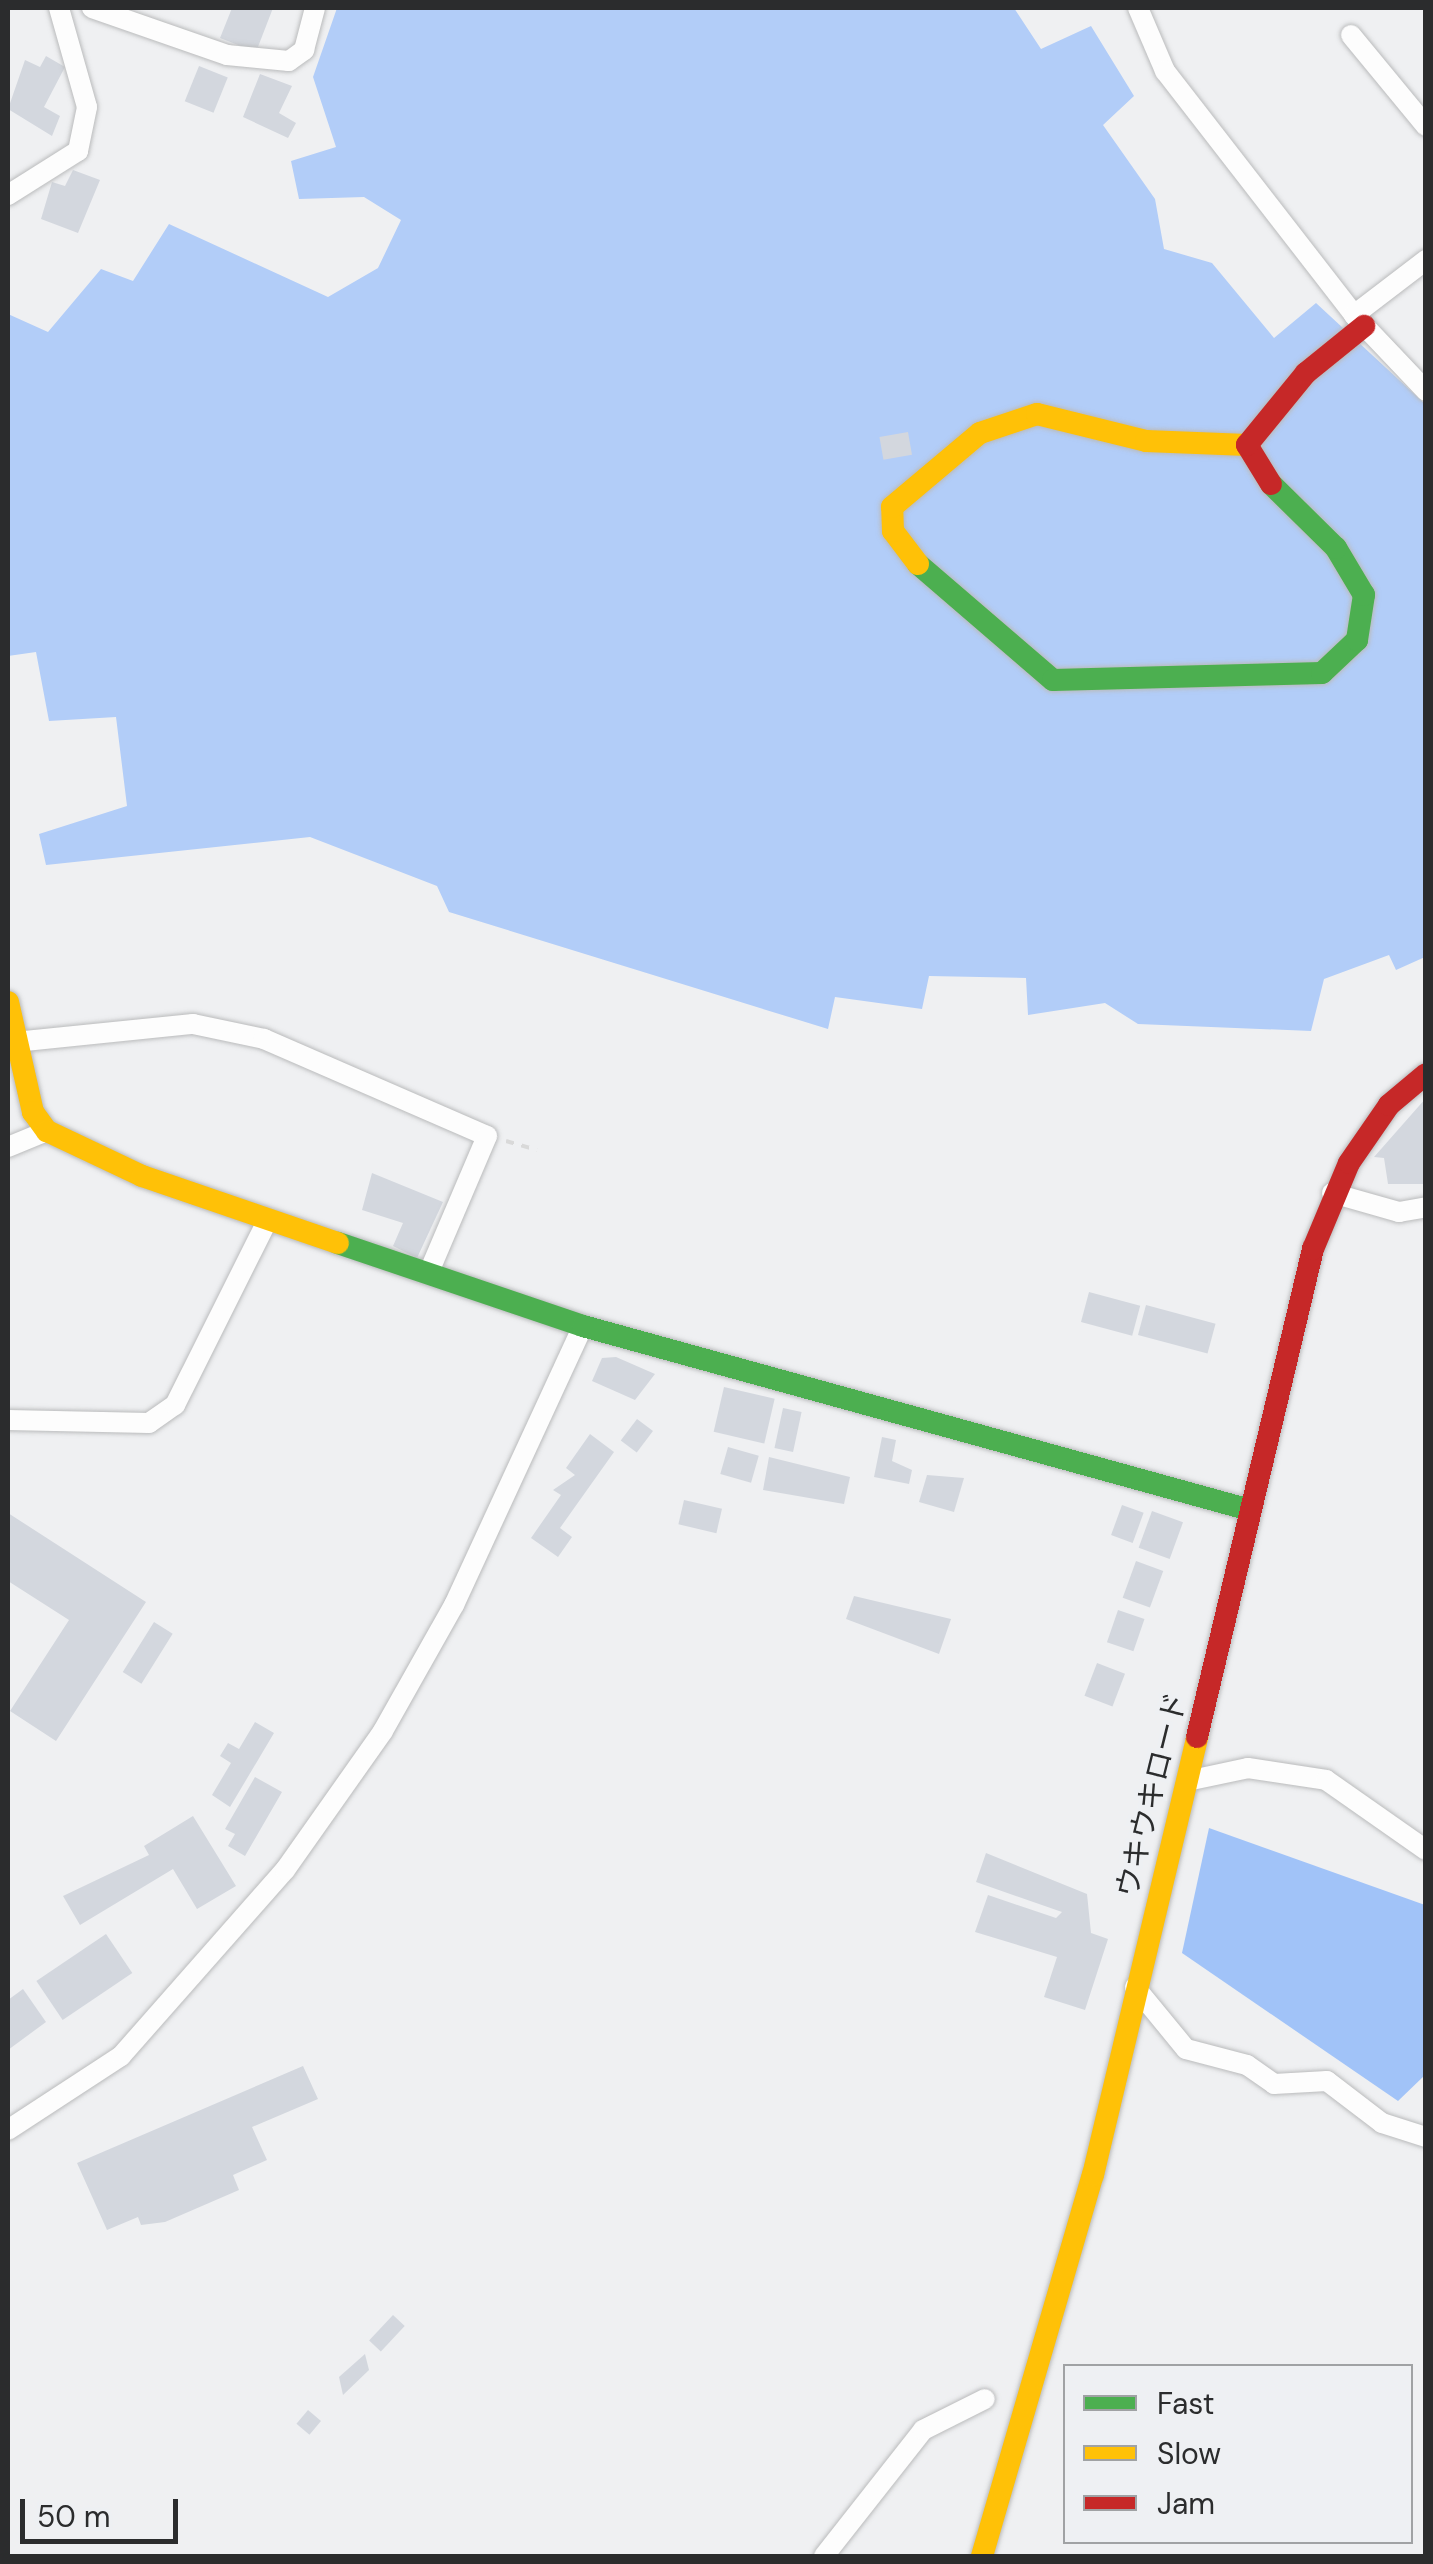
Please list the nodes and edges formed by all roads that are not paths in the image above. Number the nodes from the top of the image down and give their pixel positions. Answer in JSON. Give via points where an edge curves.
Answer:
{"nodes":[{"id":1,"x":59,"y":8,"type":"edge"},
{"id":2,"x":92,"y":8,"type":"edge"},
{"id":3,"x":316,"y":8,"type":"edge"},
{"id":4,"x":1138,"y":8,"type":"edge"},
{"id":5,"x":1351,"y":35,"type":"dead end"},
{"id":6,"x":1426,"y":126,"type":"edge"},
{"id":7,"x":8,"y":195,"type":"edge"},
{"id":8,"x":1426,"y":260,"type":"edge"},
{"id":9,"x":1359,"y":320,"type":"junction"},
{"id":10,"x":1426,"y":391,"type":"edge"},
{"id":11,"x":1246,"y":445,"type":"junction"},
{"id":12,"x":8,"y":1002,"type":"edge"},
{"id":13,"x":16,"y":1042,"type":"junction"},
{"id":14,"x":1426,"y":1074,"type":"edge"},
{"id":15,"x":47,"y":1132,"type":"junction"},
{"id":16,"x":8,"y":1147,"type":"edge"},
{"id":17,"x":1332,"y":1193,"type":"junction"},
{"id":18,"x":1426,"y":1207,"type":"edge"},
{"id":19,"x":268,"y":1219,"type":"junction"},
{"id":20,"x":428,"y":1274,"type":"junction"},
{"id":21,"x":583,"y":1326,"type":"junction"},
{"id":22,"x":8,"y":1420,"type":"edge"},
{"id":23,"x":1250,"y":1510,"type":"junction"},
{"id":24,"x":1187,"y":1780,"type":"junction"},
{"id":25,"x":1426,"y":1850,"type":"edge"},
{"id":26,"x":1136,"y":1987,"type":"junction"},
{"id":27,"x":8,"y":2130,"type":"edge"},
{"id":28,"x":1426,"y":2137,"type":"edge"},
{"id":29,"x":985,"y":2398,"type":"dead end"},
{"id":30,"x":824,"y":2556,"type":"edge"},
{"id":31,"x":982,"y":2556,"type":"edge"}],
"edges":[{"from":1,"to":7,"type":"street","via":[[86,108],[78,151]]},
{"from":2,"to":3,"type":"street","via":[[227,55],[288,60],[304,50]]},
{"from":4,"to":9,"type":"street","via":[[1165,71]]},
{"from":5,"to":6,"type":"street"},
{"from":8,"to":9,"type":"street"},
{"from":9,"to":10,"type":"street"},
{"from":9,"to":11,"type":"street"},
{"from":11,"to":11,"type":"street","via":[[1284,504],[1336,548],[1364,595],[1356,640],[1322,673],[1053,680],[910,558],[893,531],[892,507],[938,464],[980,432],[1037,414],[1146,441]]},
{"from":12,"to":13,"type":"street"},
{"from":13,"to":15,"type":"street"},
{"from":13,"to":20,"type":"street","via":[[193,1024],[264,1039],[488,1136]]},
{"from":14,"to":17,"type":"street","name":"ウキウキロード","via":[[1389,1105]]},
{"from":15,"to":16,"type":"street"},
{"from":15,"to":19,"type":"street"},
{"from":17,"to":18,"type":"street","via":[[1398,1212]]},
{"from":17,"to":23,"type":"street","name":"ウキウキロード"},
{"from":19,"to":20,"type":"street"},
{"from":19,"to":22,"type":"street","via":[[174,1405],[149,1423]]},
{"from":20,"to":21,"type":"street"},
{"from":21,"to":23,"type":"street"},
{"from":21,"to":27,"type":"street","via":[[462,1590],[384,1731],[296,1854],[121,2056]]},
{"from":23,"to":24,"type":"street","name":"ウキウキロード"},
{"from":24,"to":25,"type":"street","via":[[1248,1768],[1326,1780]]},
{"from":24,"to":26,"type":"street","name":"ウキウキロード"},
{"from":26,"to":28,"type":"street","via":[[1186,2049],[1247,2065],[1274,2084],[1326,2081],[1382,2123]]},
{"from":26,"to":31,"type":"street","name":"ウキウキロード","via":[[1093,2176]]},
{"from":29,"to":30,"type":"street","via":[[923,2430]]}]}
